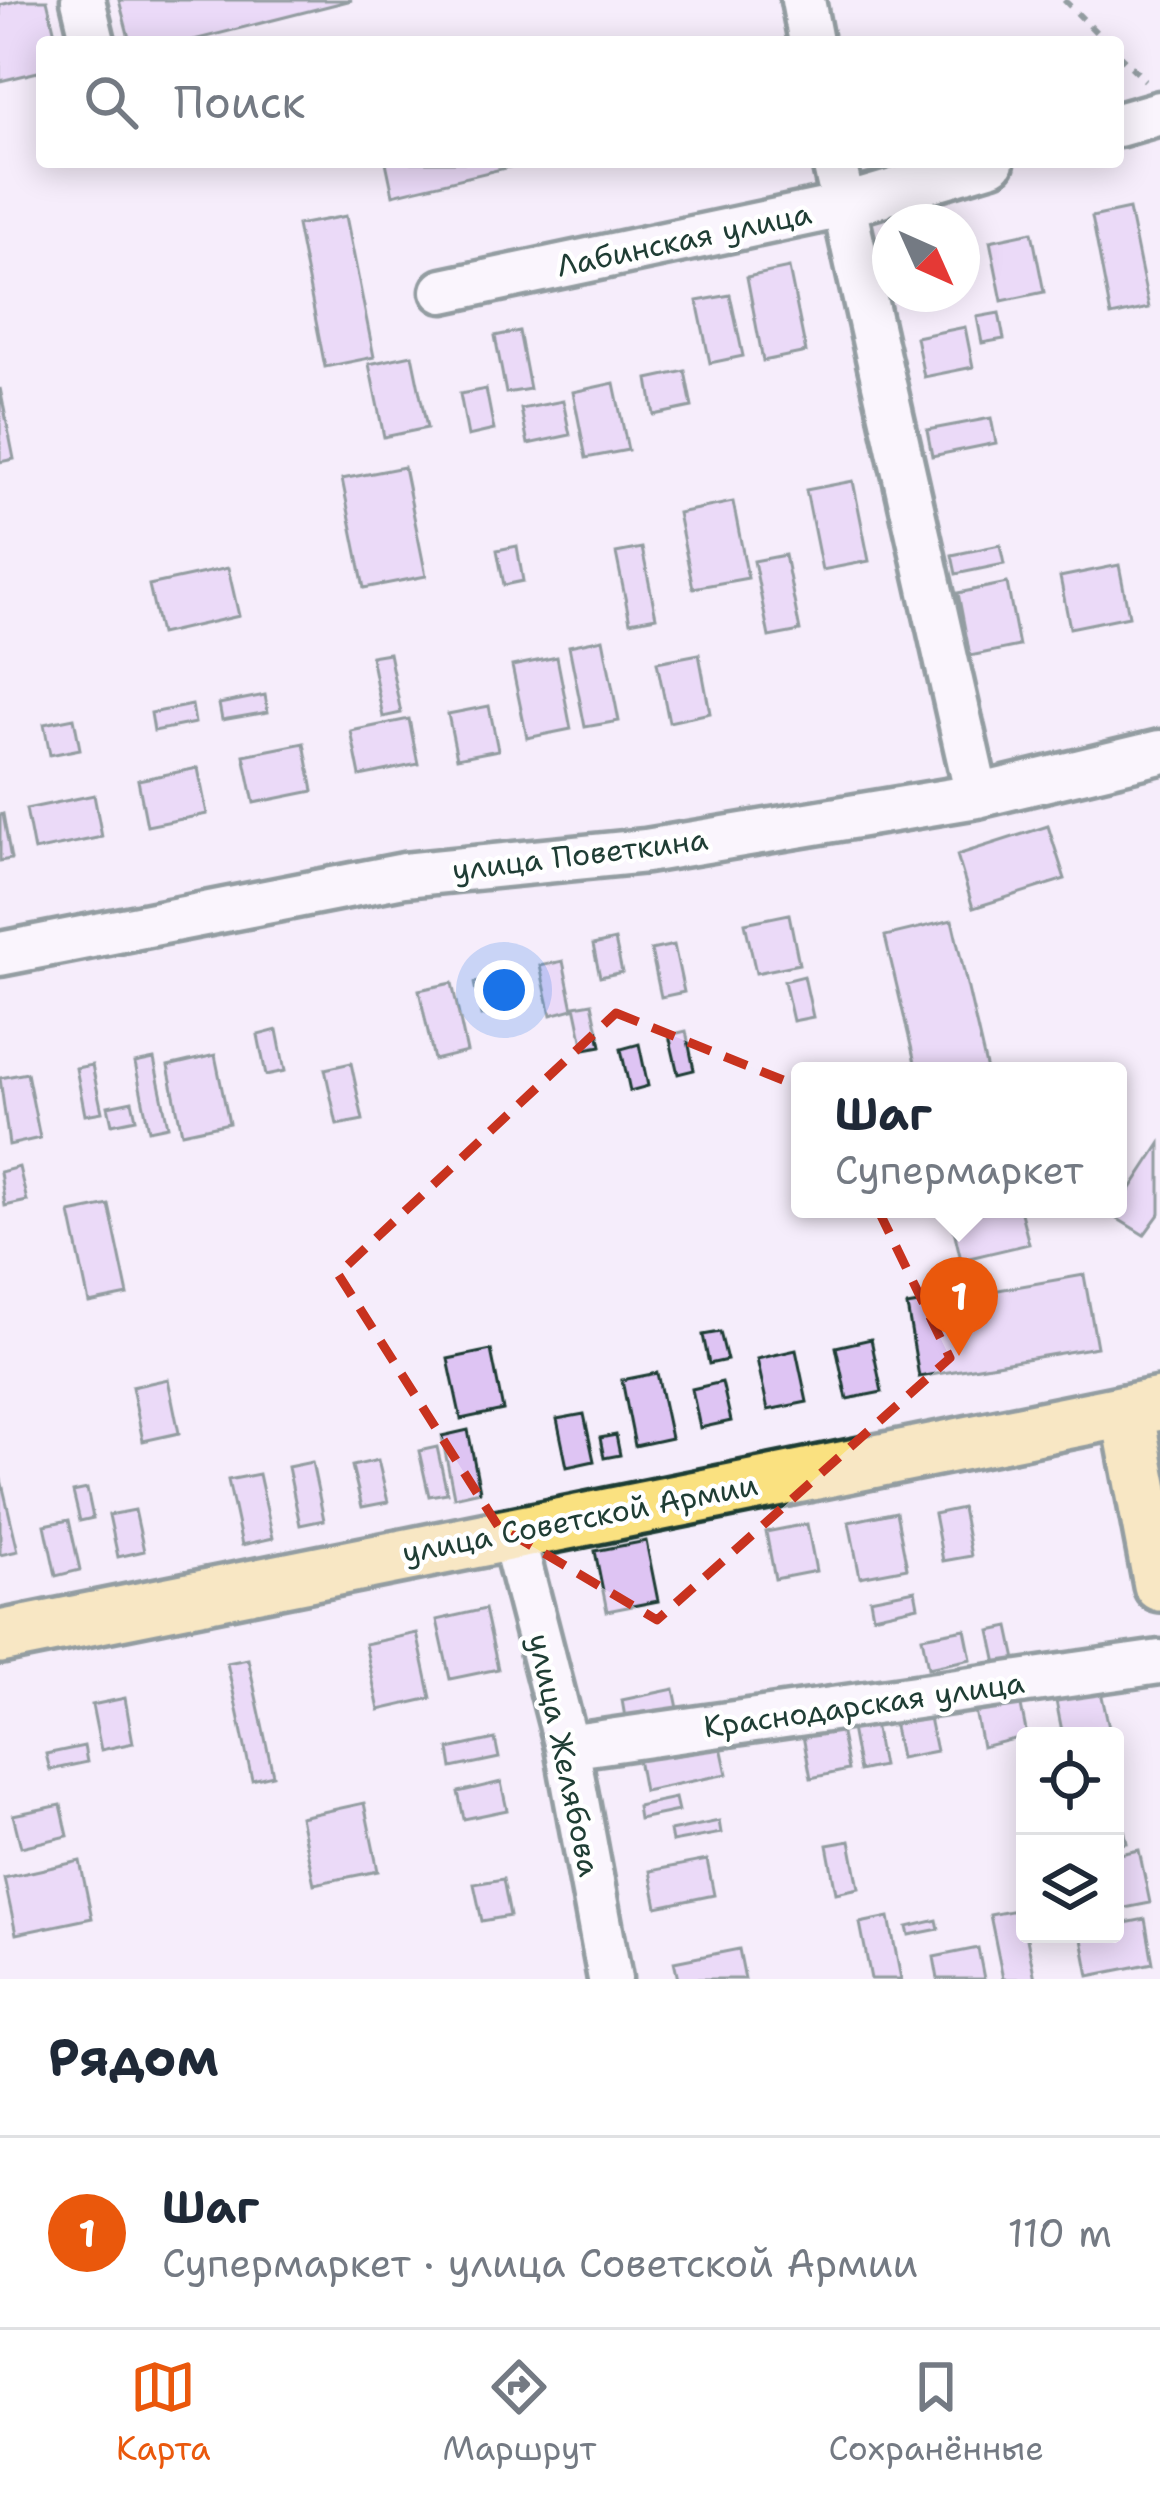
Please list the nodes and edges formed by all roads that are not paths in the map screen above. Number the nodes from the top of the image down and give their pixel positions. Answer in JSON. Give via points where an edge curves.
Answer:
{"nodes":[{"id":1,"x":83,"y":0,"type":"edge"},
{"id":2,"x":803,"y":0,"type":"edge"},
{"id":3,"x":92,"y":36,"type":"edge"},
{"id":4,"x":811,"y":36,"type":"edge"},
{"id":5,"x":1160,"y":113,"type":"edge"},
{"id":6,"x":1124,"y":123,"type":"edge"},
{"id":7,"x":836,"y":168,"type":"edge"},
{"id":8,"x":972,"y":168,"type":"edge"},
{"id":9,"x":843,"y":206,"type":"junction"},
{"id":10,"x":443,"y":291,"type":"dead end"},
{"id":11,"x":1160,"y":752,"type":"edge"},
{"id":12,"x":977,"y":796,"type":"junction"},
{"id":13,"x":0,"y":954,"type":"edge"},
{"id":14,"x":1143,"y":1407,"type":"edge"},
{"id":15,"x":512,"y":1533,"type":"junction"},
{"id":16,"x":1160,"y":1585,"type":"edge"},
{"id":17,"x":0,"y":1637,"type":"edge"},
{"id":18,"x":1160,"y":1663,"type":"edge"},
{"id":19,"x":567,"y":1747,"type":"junction"},
{"id":20,"x":610,"y":1979,"type":"edge"}],
"edges":[{"from":1,"to":3,"type":"street"},
{"from":2,"to":4,"type":"street"},
{"from":5,"to":6,"type":"street"},
{"from":7,"to":9,"type":"street"},
{"from":8,"to":9,"type":"street","name":"Лабинская улица"},
{"from":9,"to":10,"type":"street","name":"Лабинская улица"},
{"from":9,"to":12,"type":"street"},
{"from":11,"to":12,"type":"street","name":"улица Поветкина"},
{"from":12,"to":13,"type":"street","name":"улица Поветкина","via":[[646,851],[404,875]]},
{"from":14,"to":15,"type":"main road","name":"улица Советской Армии"},
{"from":14,"to":16,"type":"main road"},
{"from":15,"to":17,"type":"main road","name":"улица Советской Армии"},
{"from":15,"to":19,"type":"street","name":"улица Желябова"},
{"from":18,"to":19,"type":"street","name":"Краснодарская улица"},
{"from":19,"to":20,"type":"street","name":"улица Желябова"}]}
